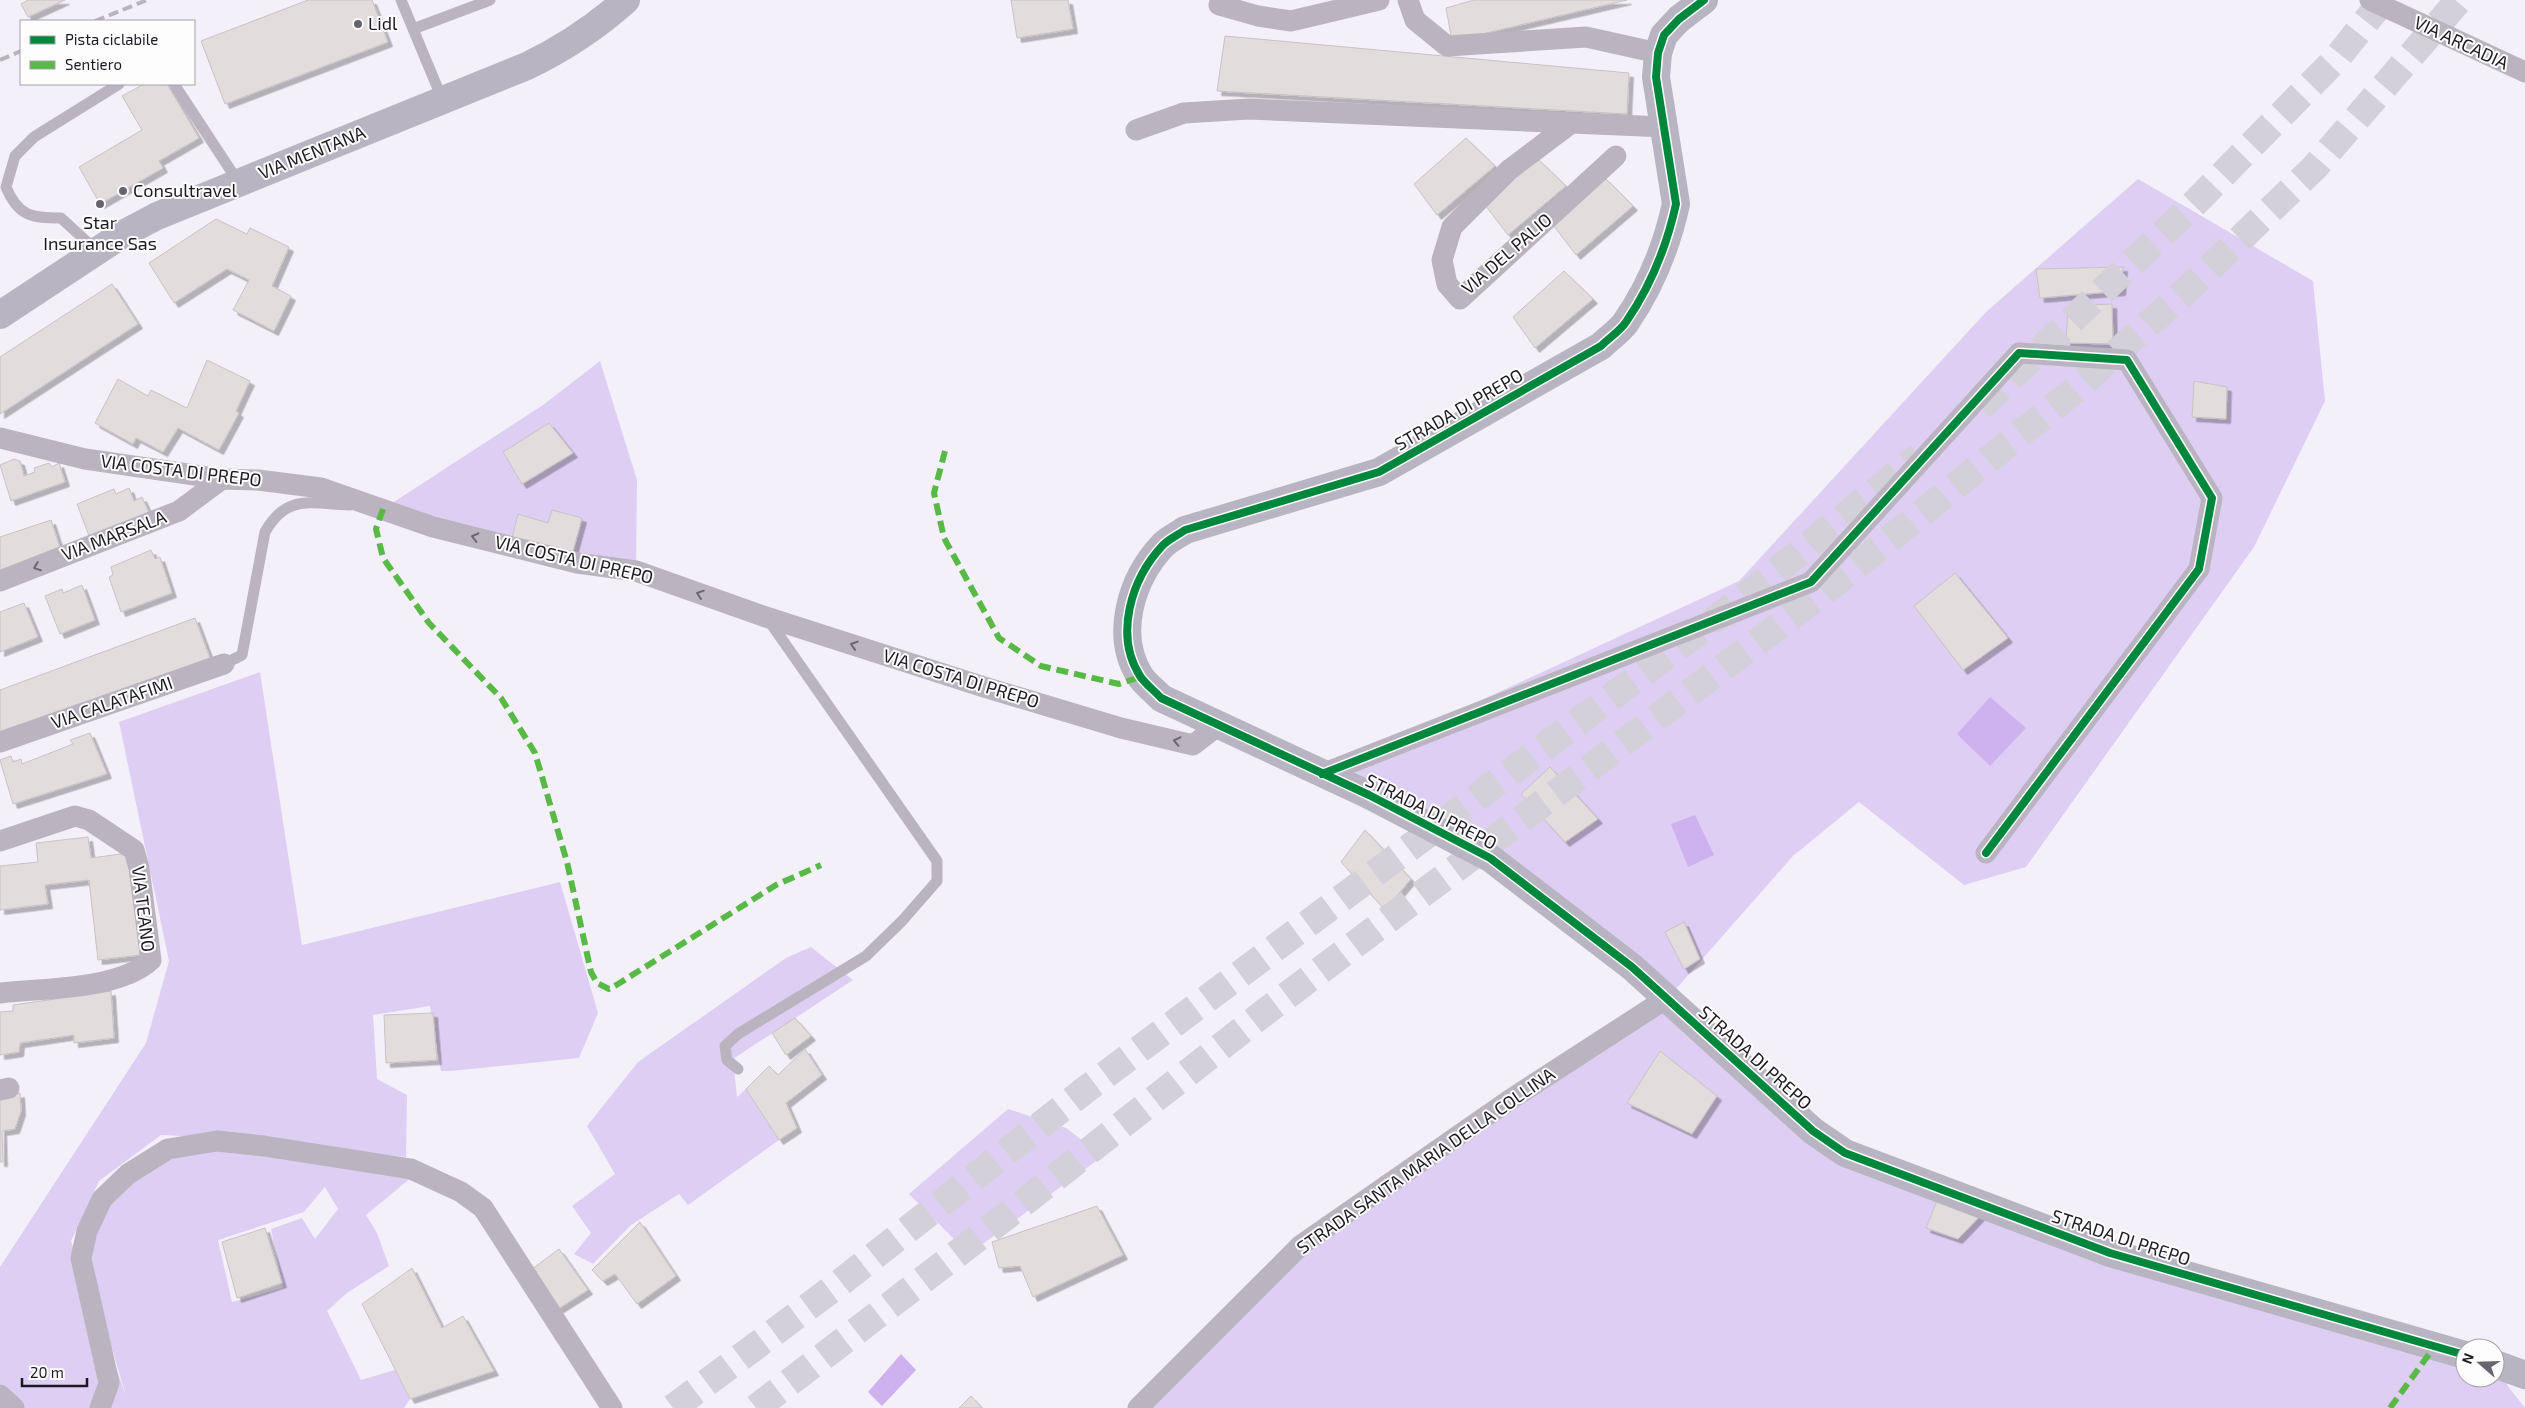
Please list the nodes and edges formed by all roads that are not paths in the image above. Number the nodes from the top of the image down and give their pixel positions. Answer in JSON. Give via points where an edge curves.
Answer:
{"nodes":[{"id":1,"x":400,"y":0,"type":"edge"},
{"id":2,"x":490,"y":0,"type":"edge"},
{"id":3,"x":626,"y":0,"type":"edge"},
{"id":4,"x":1379,"y":0,"type":"edge"},
{"id":5,"x":1408,"y":0,"type":"edge"},
{"id":6,"x":1704,"y":0,"type":"edge"},
{"id":7,"x":2370,"y":0,"type":"edge"},
{"id":8,"x":1219,"y":5,"type":"dead end"},
{"id":9,"x":413,"y":30,"type":"junction"},
{"id":10,"x":1658,"y":53,"type":"junction"},
{"id":11,"x":2525,"y":72,"type":"edge"},
{"id":12,"x":117,"y":85,"type":"edge"},
{"id":13,"x":175,"y":85,"type":"edge"},
{"id":14,"x":443,"y":101,"type":"junction"},
{"id":15,"x":1570,"y":124,"type":"junction"},
{"id":16,"x":1665,"y":127,"type":"junction"},
{"id":17,"x":1136,"y":130,"type":"dead end"},
{"id":18,"x":1616,"y":156,"type":"dead end"},
{"id":19,"x":239,"y":182,"type":"junction"},
{"id":20,"x":97,"y":251,"type":"junction"},
{"id":21,"x":0,"y":315,"type":"edge"},
{"id":22,"x":0,"y":438,"type":"edge"},
{"id":23,"x":222,"y":480,"type":"junction"},
{"id":24,"x":372,"y":506,"type":"junction"},
{"id":25,"x":0,"y":581,"type":"edge"},
{"id":26,"x":766,"y":617,"type":"junction"},
{"id":27,"x":224,"y":664,"type":"joint"},
{"id":28,"x":1220,"y":725,"type":"junction"},
{"id":29,"x":0,"y":742,"type":"edge"},
{"id":30,"x":1322,"y":774,"type":"junction"},
{"id":31,"x":0,"y":841,"type":"edge"},
{"id":32,"x":1986,"y":853,"type":"dead end"},
{"id":33,"x":0,"y":993,"type":"edge"},
{"id":34,"x":1668,"y":998,"type":"junction"},
{"id":35,"x":738,"y":1069,"type":"dead end"},
{"id":36,"x":2455,"y":1352,"type":"edge"},
{"id":37,"x":2505,"y":1367,"type":"edge"},
{"id":38,"x":2525,"y":1375,"type":"edge"},
{"id":39,"x":0,"y":1395,"type":"edge"},
{"id":40,"x":14,"y":1408,"type":"edge"},
{"id":41,"x":100,"y":1408,"type":"edge"},
{"id":42,"x":612,"y":1408,"type":"edge"},
{"id":43,"x":1138,"y":1408,"type":"edge"}],
"edges":[{"from":1,"to":9,"type":"lane"},
{"from":2,"to":9,"type":"lane"},
{"from":3,"to":14,"type":"street","name":"VIA MENTANA","via":[[563,48]]},
{"from":4,"to":8,"type":"street","via":[[1291,21]]},
{"from":5,"to":10,"type":"street","via":[[1415,20],[1448,46],[1586,37]]},
{"from":6,"to":10,"type":"street","name":"STRADA DI PREPO","via":[[1664,35]]},
{"from":7,"to":11,"type":"street","name":"VIA ARCADIA"},
{"from":9,"to":14,"type":"lane"},
{"from":10,"to":16,"type":"street","name":"STRADA DI PREPO","via":[[1656,77]]},
{"from":12,"to":20,"type":"lane","via":[[34,137],[15,156],[6,187],[17,208],[41,218],[61,218]]},
{"from":13,"to":19,"type":"lane"},
{"from":14,"to":19,"type":"street","name":"VIA MENTANA"},
{"from":15,"to":16,"type":"street"},
{"from":15,"to":17,"type":"street","via":[[1249,110],[1184,112]]},
{"from":15,"to":18,"type":"street","name":"VIA DEL PALIO","via":[[1509,170],[1452,227],[1442,260],[1447,284],[1460,299]]},
{"from":16,"to":28,"type":"street","name":"STRADA DI PREPO","via":[[1676,204],[1671,224],[1654,270],[1626,323],[1601,346],[1378,472],[1184,530],[1163,545],[1142,574],[1127,612],[1128,649],[1140,677],[1161,698]]},
{"from":19,"to":20,"type":"street","name":"VIA MENTANA","via":[[157,216]]},
{"from":20,"to":21,"type":"street","name":"VIA MENTANA"},
{"from":22,"to":23,"type":"street","name":"VIA COSTA DI PREPO","via":[[86,459]]},
{"from":23,"to":24,"type":"street","name":"VIA COSTA DI PREPO","via":[[258,480],[321,488]]},
{"from":23,"to":25,"type":"street","name":"VIA MARSALA","one_way":true,"via":[[179,511]]},
{"from":26,"to":24,"type":"street","name":"VIA COSTA DI PREPO","one_way":true,"via":[[636,571],[577,563],[434,527]]},
{"from":24,"to":27,"type":"lane","via":[[294,503],[274,516],[265,532],[242,655]]},
{"from":28,"to":26,"type":"street","name":"VIA COSTA DI PREPO","one_way":true,"via":[[1193,745],[990,689]]},
{"from":26,"to":35,"type":"lane","via":[[937,861],[937,881],[866,956],[738,1034],[725,1046],[727,1060]]},
{"from":27,"to":29,"type":"street","name":"VIA CALATAFIMI"},
{"from":28,"to":30,"type":"street","name":"STRADA DI PREPO"},
{"from":30,"to":32,"type":"street","via":[[1811,582],[2019,353],[2127,360],[2212,498],[2199,570]]},
{"from":30,"to":34,"type":"street","name":"STRADA DI PREPO","via":[[1490,858]]},
{"from":31,"to":33,"type":"street","name":"VIA TEANO","via":[[75,816],[89,820],[134,850],[140,868],[151,960],[141,969],[121,977]]},
{"from":34,"to":36,"type":"street","name":"STRADA DI PREPO","via":[[1813,1130],[1845,1153],[2110,1253]]},
{"from":34,"to":43,"type":"street","name":"STRADA SANTA MARIA DELLA COLLINA","via":[[1508,1101],[1301,1245]]},
{"from":37,"to":38,"type":"street"},
{"from":39,"to":40,"type":"street"},
{"from":41,"to":42,"type":"street","via":[[109,1382],[81,1258],[87,1231],[102,1199],[128,1174],[168,1148],[217,1141],[411,1169],[461,1192],[483,1208]]}]}
